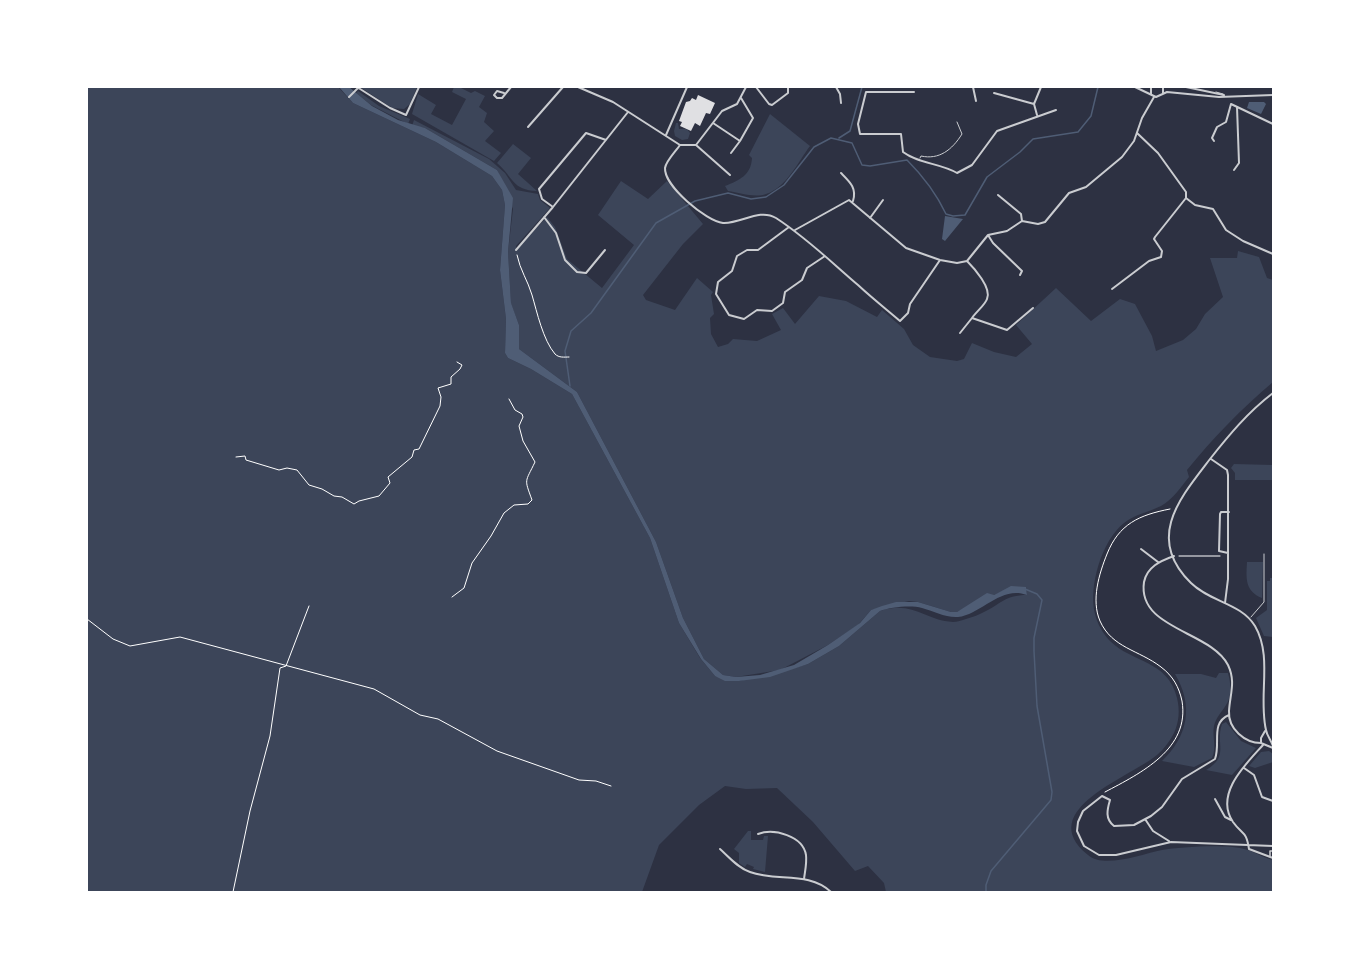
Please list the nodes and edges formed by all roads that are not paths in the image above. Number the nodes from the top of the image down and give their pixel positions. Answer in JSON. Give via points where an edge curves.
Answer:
{"nodes":[{"id":1,"x":419,"y":87,"type":"edge"},
{"id":2,"x":511,"y":87,"type":"edge"},
{"id":3,"x":563,"y":87,"type":"edge"},
{"id":4,"x":578,"y":87,"type":"edge"},
{"id":5,"x":687,"y":87,"type":"edge"},
{"id":6,"x":746,"y":87,"type":"edge"},
{"id":7,"x":756,"y":87,"type":"edge"},
{"id":8,"x":788,"y":87,"type":"edge"},
{"id":9,"x":836,"y":87,"type":"edge"},
{"id":10,"x":898,"y":87,"type":"edge"},
{"id":11,"x":974,"y":87,"type":"edge"},
{"id":12,"x":1041,"y":87,"type":"edge"},
{"id":13,"x":1135,"y":87,"type":"edge"},
{"id":14,"x":1151,"y":87,"type":"edge"},
{"id":15,"x":1163,"y":87,"type":"edge"},
{"id":16,"x":1186,"y":87,"type":"edge"},
{"id":17,"x":357,"y":88,"type":"edge"},
{"id":18,"x":897,"y":92,"type":"junction"},
{"id":19,"x":914,"y":92,"type":"dead end"},
{"id":20,"x":504,"y":93,"type":"dead end"},
{"id":21,"x":994,"y":93,"type":"dead end"},
{"id":22,"x":1183,"y":93,"type":"junction"},
{"id":23,"x":1163,"y":94,"type":"junction"},
{"id":24,"x":1153,"y":95,"type":"junction"},
{"id":25,"x":1273,"y":95,"type":"edge"},
{"id":26,"x":1227,"y":96,"type":"junction"},
{"id":27,"x":349,"y":97,"type":"dead end"},
{"id":28,"x":741,"y":98,"type":"junction"},
{"id":29,"x":976,"y":101,"type":"dead end"},
{"id":30,"x":841,"y":103,"type":"dead end"},
{"id":31,"x":1034,"y":104,"type":"junction"},
{"id":32,"x":1231,"y":104,"type":"junction"},
{"id":33,"x":1237,"y":107,"type":"junction"},
{"id":34,"x":1056,"y":110,"type":"dead end"},
{"id":35,"x":628,"y":112,"type":"junction"},
{"id":36,"x":1037,"y":115,"type":"junction"},
{"id":37,"x":957,"y":122,"type":"dead end"},
{"id":38,"x":713,"y":123,"type":"junction"},
{"id":39,"x":1273,"y":124,"type":"edge"},
{"id":40,"x":528,"y":127,"type":"dead end"},
{"id":41,"x":1137,"y":134,"type":"junction"},
{"id":42,"x":666,"y":135,"type":"junction"},
{"id":43,"x":606,"y":140,"type":"junction"},
{"id":44,"x":740,"y":141,"type":"junction"},
{"id":45,"x":1214,"y":141,"type":"dead end"},
{"id":46,"x":696,"y":145,"type":"junction"},
{"id":47,"x":680,"y":146,"type":"junction"},
{"id":48,"x":731,"y":153,"type":"dead end"},
{"id":49,"x":919,"y":160,"type":"junction"},
{"id":50,"x":1234,"y":170,"type":"dead end"},
{"id":51,"x":841,"y":173,"type":"dead end"},
{"id":52,"x":730,"y":175,"type":"dead end"},
{"id":53,"x":998,"y":195,"type":"dead end"},
{"id":54,"x":1186,"y":198,"type":"junction"},
{"id":55,"x":883,"y":200,"type":"dead end"},
{"id":56,"x":852,"y":201,"type":"junction"},
{"id":57,"x":553,"y":207,"type":"junction"},
{"id":58,"x":544,"y":218,"type":"junction"},
{"id":59,"x":870,"y":218,"type":"junction"},
{"id":60,"x":1022,"y":221,"type":"junction"},
{"id":61,"x":789,"y":227,"type":"junction"},
{"id":62,"x":795,"y":230,"type":"junction"},
{"id":63,"x":988,"y":235,"type":"junction"},
{"id":64,"x":516,"y":250,"type":"road end"},
{"id":65,"x":605,"y":250,"type":"dead end"},
{"id":66,"x":1273,"y":254,"type":"edge"},
{"id":67,"x":825,"y":256,"type":"junction"},
{"id":68,"x":940,"y":260,"type":"junction"},
{"id":69,"x":967,"y":261,"type":"junction"},
{"id":70,"x":1020,"y":275,"type":"dead end"},
{"id":71,"x":1112,"y":289,"type":"dead end"},
{"id":72,"x":1033,"y":308,"type":"dead end"},
{"id":73,"x":972,"y":318,"type":"junction"},
{"id":74,"x":960,"y":333,"type":"dead end"},
{"id":75,"x":1273,"y":393,"type":"edge"},
{"id":76,"x":1211,"y":458,"type":"junction"},
{"id":77,"x":1170,"y":509,"type":"road end"},
{"id":78,"x":1175,"y":509,"type":"junction"},
{"id":79,"x":1228,"y":512,"type":"junction"},
{"id":80,"x":1141,"y":549,"type":"dead end"},
{"id":81,"x":1228,"y":553,"type":"junction"},
{"id":82,"x":1264,"y":554,"type":"dead end"},
{"id":83,"x":1174,"y":557,"type":"junction"},
{"id":84,"x":1158,"y":562,"type":"junction"},
{"id":85,"x":1225,"y":603,"type":"junction"},
{"id":86,"x":1250,"y":619,"type":"junction"},
{"id":87,"x":1229,"y":715,"type":"junction"},
{"id":88,"x":1265,"y":728,"type":"junction"},
{"id":89,"x":1270,"y":735,"type":"edge"},
{"id":90,"x":1262,"y":736,"type":"junction"},
{"id":91,"x":1272,"y":741,"type":"edge"},
{"id":92,"x":1264,"y":745,"type":"junction"},
{"id":93,"x":1273,"y":747,"type":"edge"},
{"id":94,"x":1244,"y":768,"type":"junction"},
{"id":95,"x":1215,"y":799,"type":"dead end"},
{"id":96,"x":1273,"y":801,"type":"edge"},
{"id":97,"x":1145,"y":819,"type":"junction"},
{"id":98,"x":1231,"y":820,"type":"junction"},
{"id":99,"x":758,"y":834,"type":"dead end"},
{"id":100,"x":1171,"y":842,"type":"junction"},
{"id":101,"x":1248,"y":844,"type":"junction"},
{"id":102,"x":1273,"y":846,"type":"edge"},
{"id":103,"x":720,"y":849,"type":"dead end"},
{"id":104,"x":1273,"y":851,"type":"edge"},
{"id":105,"x":1271,"y":857,"type":"edge"},
{"id":106,"x":804,"y":879,"type":"junction"},
{"id":107,"x":831,"y":892,"type":"edge"}],
"edges":[{"from":1,"to":17,"type":"street","via":[[406,115]]},
{"from":2,"to":20,"type":"street"},
{"from":3,"to":40,"type":"street"},
{"from":4,"to":35,"type":"street"},
{"from":5,"to":42,"type":"street"},
{"from":6,"to":28,"type":"street"},
{"from":7,"to":8,"type":"street","via":[[772,105],[788,93]]},
{"from":9,"to":30,"type":"street"},
{"from":10,"to":18,"type":"street"},
{"from":11,"to":29,"type":"street"},
{"from":12,"to":31,"type":"street"},
{"from":13,"to":24,"type":"street"},
{"from":14,"to":24,"type":"street"},
{"from":15,"to":23,"type":"street"},
{"from":16,"to":22,"type":"street"},
{"from":16,"to":26,"type":"street"},
{"from":17,"to":27,"type":"street"},
{"from":18,"to":19,"type":"street"},
{"from":18,"to":49,"type":"street","via":[[866,92],[858,124],[860,134],[901,134],[903,152]]},
{"from":21,"to":31,"type":"street"},
{"from":22,"to":23,"type":"street"},
{"from":22,"to":26,"type":"street"},
{"from":23,"to":24,"type":"street"},
{"from":24,"to":41,"type":"street"},
{"from":25,"to":26,"type":"street"},
{"from":26,"to":32,"type":"street"},
{"from":28,"to":38,"type":"street"},
{"from":28,"to":44,"type":"street","via":[[753,118]]},
{"from":31,"to":36,"type":"street"},
{"from":32,"to":33,"type":"street"},
{"from":32,"to":45,"type":"street","via":[[1226,122],[1216,127]]},
{"from":33,"to":39,"type":"street"},
{"from":33,"to":50,"type":"street","via":[[1239,166]]},
{"from":34,"to":36,"type":"street"},
{"from":35,"to":42,"type":"street"},
{"from":35,"to":43,"type":"street"},
{"from":36,"to":49,"type":"street","via":[[997,131],[963,172]]},
{"from":37,"to":49,"type":"lane","via":[[962,134],[950,149],[931,158],[921,156]]},
{"from":38,"to":44,"type":"street"},
{"from":38,"to":46,"type":"street"},
{"from":41,"to":54,"type":"street","via":[[1158,153],[1186,192]]},
{"from":41,"to":60,"type":"street","via":[[1115,164],[1086,187],[1069,193],[1045,222]]},
{"from":42,"to":47,"type":"street"},
{"from":43,"to":57,"type":"street"},
{"from":43,"to":57,"type":"street","via":[[586,133],[539,189],[542,198]]},
{"from":44,"to":48,"type":"street"},
{"from":46,"to":47,"type":"street"},
{"from":46,"to":52,"type":"street"},
{"from":47,"to":61,"type":"street","via":[[665,169],[688,202],[707,217],[732,222],[766,214]]},
{"from":51,"to":56,"type":"street","via":[[852,185]]},
{"from":53,"to":60,"type":"street","via":[[1021,214]]},
{"from":54,"to":66,"type":"street","via":[[1195,205],[1213,209],[1226,230],[1243,242]]},
{"from":54,"to":71,"type":"street","via":[[1155,237],[1161,257],[1142,265]]},
{"from":55,"to":59,"type":"street"},
{"from":56,"to":59,"type":"street"},
{"from":56,"to":62,"type":"street"},
{"from":57,"to":58,"type":"street"},
{"from":58,"to":64,"type":"street"},
{"from":58,"to":65,"type":"street","via":[[556,233],[565,260],[578,272],[586,273]]},
{"from":59,"to":68,"type":"street","via":[[906,248]]},
{"from":60,"to":63,"type":"street","via":[[1007,231]]},
{"from":61,"to":62,"type":"street"},
{"from":61,"to":67,"type":"street","via":[[758,250],[747,250],[737,256],[732,272],[718,282],[716,294],[729,315],[744,319],[759,309],[774,310],[783,303],[785,292],[802,280],[807,268]]},
{"from":62,"to":67,"type":"street"},
{"from":63,"to":69,"type":"street"},
{"from":63,"to":70,"type":"street","via":[[1022,271]]},
{"from":67,"to":68,"type":"street","via":[[900,321]]},
{"from":68,"to":69,"type":"street"},
{"from":69,"to":73,"type":"street","via":[[988,292]]},
{"from":72,"to":73,"type":"street","via":[[1007,330]]},
{"from":73,"to":74,"type":"street"},
{"from":75,"to":76,"type":"street","via":[[1242,420]]},
{"from":76,"to":78,"type":"street"},
{"from":76,"to":79,"type":"street","via":[[1228,473]]},
{"from":77,"to":78,"type":"street"},
{"from":78,"to":83,"type":"street","via":[[1170,531]]},
{"from":79,"to":81,"type":"street"},
{"from":79,"to":81,"type":"street","via":[[1220,514],[1219,551]]},
{"from":80,"to":84,"type":"street"},
{"from":81,"to":85,"type":"street"},
{"from":82,"to":86,"type":"lane","via":[[1264,602]]},
{"from":83,"to":84,"type":"street"},
{"from":83,"to":85,"type":"street","via":[[1197,588]]},
{"from":84,"to":87,"type":"street","via":[[1145,579],[1149,608],[1213,649],[1227,664],[1233,688]]},
{"from":85,"to":86,"type":"street"},
{"from":86,"to":88,"type":"street","via":[[1262,646]]},
{"from":87,"to":92,"type":"street","via":[[1238,733]]},
{"from":87,"to":97,"type":"street","via":[[1217,728],[1215,759],[1182,779],[1162,807]]},
{"from":88,"to":89,"type":"street"},
{"from":88,"to":90,"type":"street"},
{"from":89,"to":90,"type":"street"},
{"from":89,"to":91,"type":"street"},
{"from":90,"to":92,"type":"street"},
{"from":91,"to":92,"type":"street"},
{"from":91,"to":93,"type":"street"},
{"from":92,"to":93,"type":"street"},
{"from":92,"to":94,"type":"street"},
{"from":94,"to":96,"type":"street","via":[[1254,775],[1262,797]]},
{"from":94,"to":98,"type":"street","via":[[1230,790]]},
{"from":95,"to":98,"type":"street"},
{"from":97,"to":100,"type":"street","via":[[1153,831]]},
{"from":97,"to":100,"type":"street","via":[[1134,825],[1114,826],[1107,816],[1110,800],[1102,796],[1080,816],[1077,831],[1088,850],[1099,855],[1116,855]]},
{"from":98,"to":101,"type":"street","via":[[1247,837]]},
{"from":99,"to":106,"type":"street","via":[[784,834],[804,849]]},
{"from":100,"to":101,"type":"street"},
{"from":101,"to":102,"type":"street"},
{"from":101,"to":105,"type":"street","via":[[1249,849]]},
{"from":103,"to":106,"type":"street","via":[[749,872]]},
{"from":104,"to":105,"type":"street"},
{"from":106,"to":107,"type":"street"}]}
